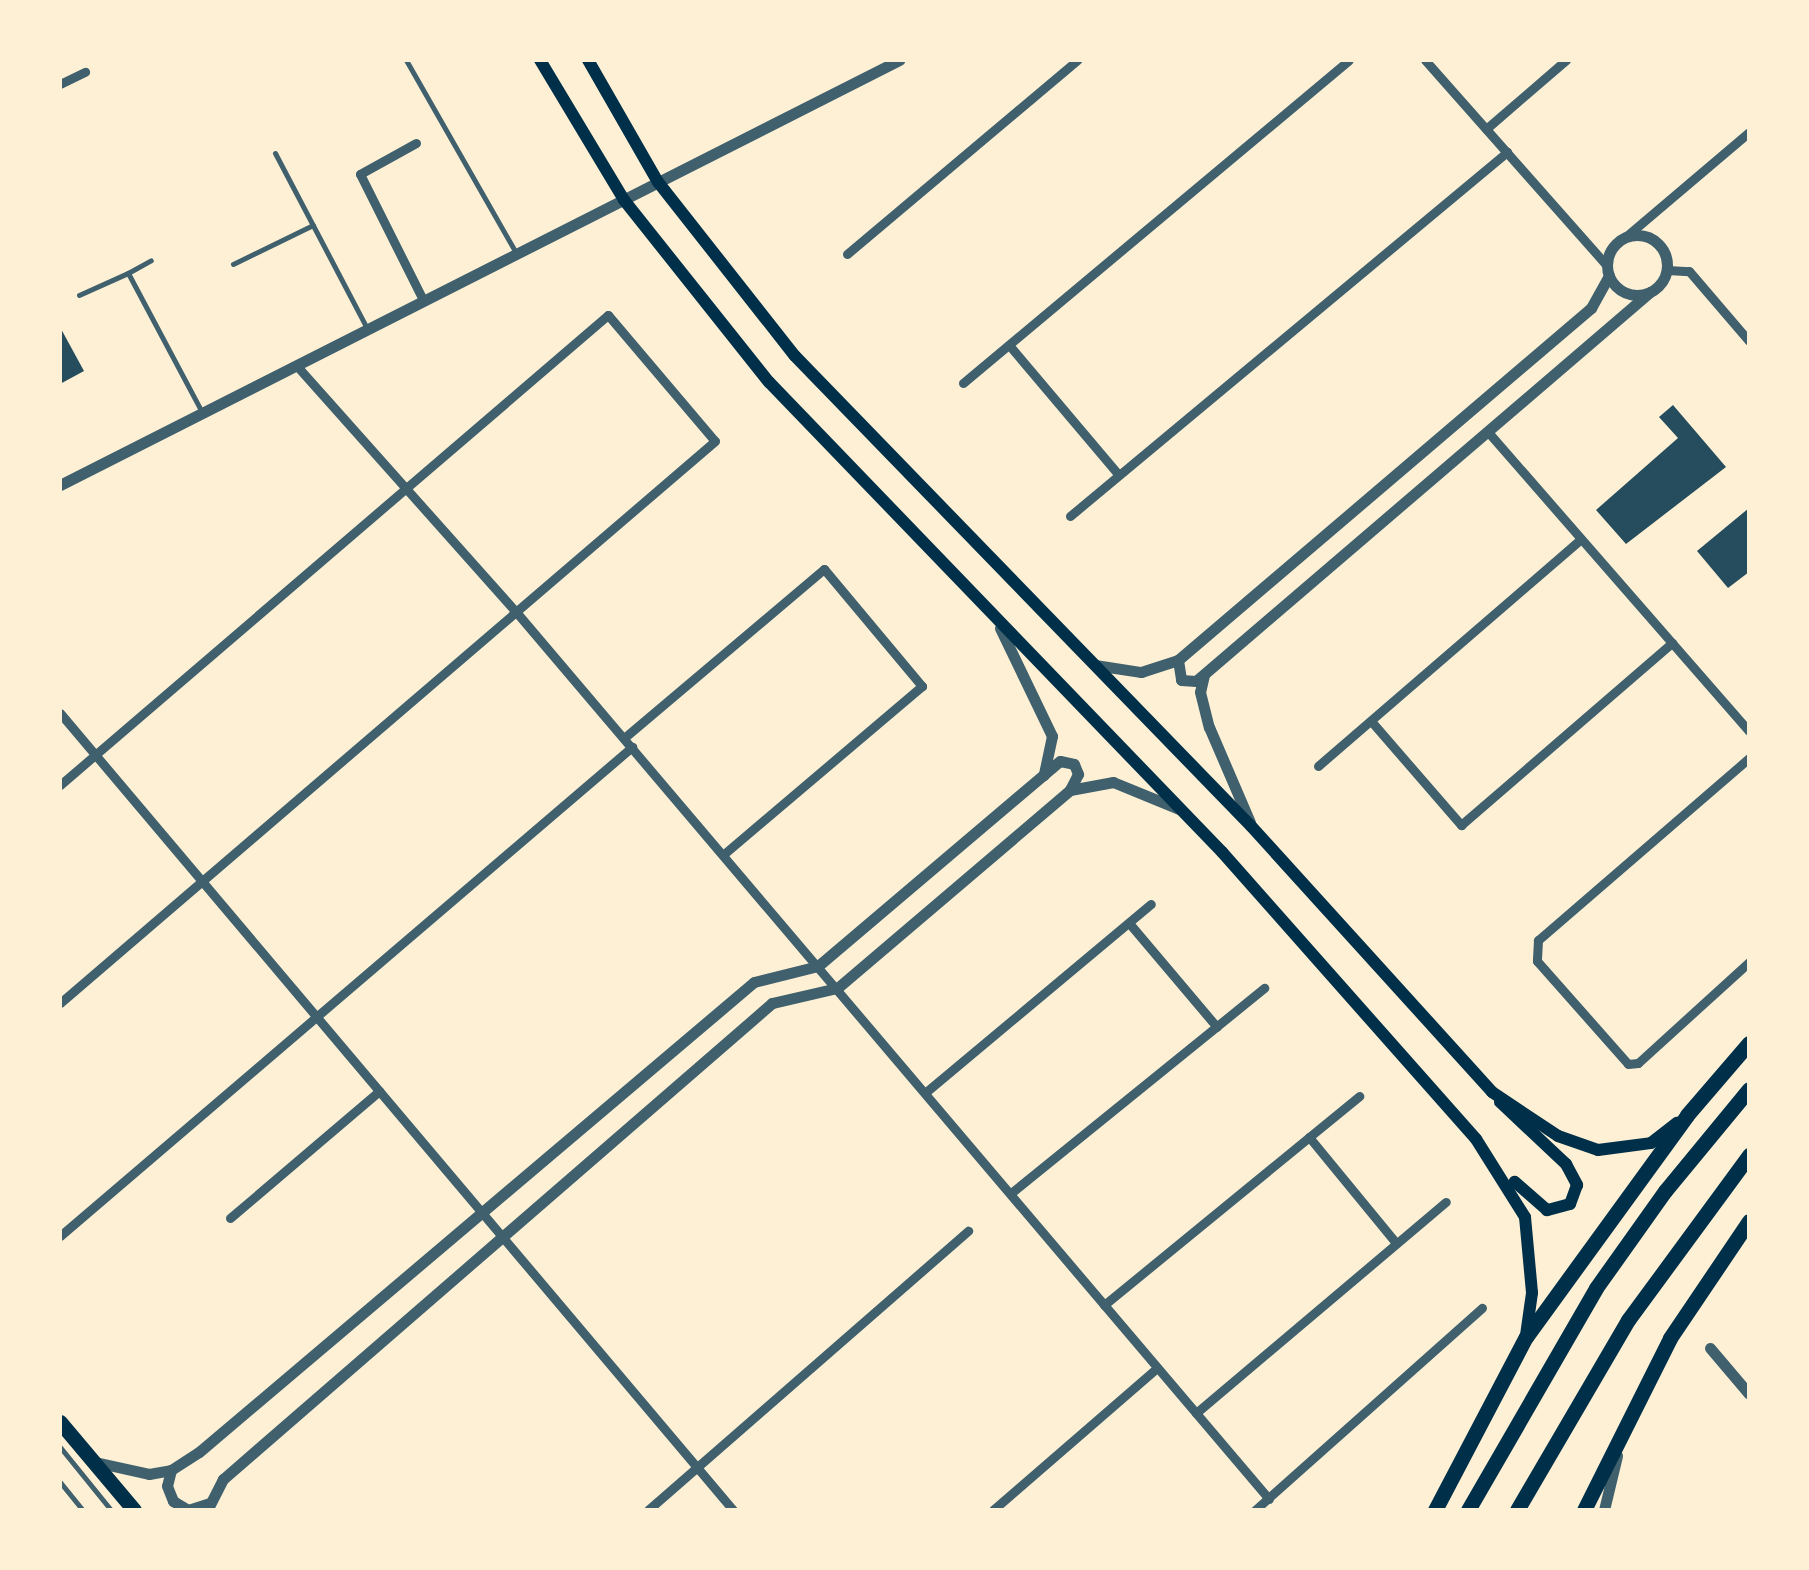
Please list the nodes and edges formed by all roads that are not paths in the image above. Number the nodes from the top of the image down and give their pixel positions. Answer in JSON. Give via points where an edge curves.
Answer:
{"nodes":[{"id":1,"x":406,"y":60,"type":"edge"},
{"id":2,"x":540,"y":60,"type":"edge"},
{"id":3,"x":588,"y":60,"type":"edge"},
{"id":4,"x":899,"y":60,"type":"edge"},
{"id":5,"x":1077,"y":60,"type":"edge"},
{"id":6,"x":1349,"y":60,"type":"edge"},
{"id":7,"x":1426,"y":60,"type":"edge"},
{"id":8,"x":1566,"y":60,"type":"edge"},
{"id":9,"x":86,"y":72,"type":"dead end"},
{"id":10,"x":60,"y":84,"type":"edge"},
{"id":11,"x":1486,"y":128,"type":"junction"},
{"id":12,"x":1749,"y":132,"type":"edge"},
{"id":13,"x":416,"y":143,"type":"dead end"},
{"id":14,"x":1507,"y":152,"type":"junction"},
{"id":15,"x":276,"y":153,"type":"dead end"},
{"id":16,"x":658,"y":182,"type":"junction"},
{"id":17,"x":624,"y":200,"type":"junction"},
{"id":18,"x":313,"y":225,"type":"junction"},
{"id":19,"x":1623,"y":238,"type":"junction"},
{"id":20,"x":516,"y":253,"type":"junction"},
{"id":21,"x":847,"y":254,"type":"dead end"},
{"id":22,"x":151,"y":260,"type":"dead end"},
{"id":23,"x":234,"y":264,"type":"dead end"},
{"id":24,"x":1666,"y":270,"type":"junction"},
{"id":25,"x":1608,"y":271,"type":"junction"},
{"id":26,"x":128,"y":273,"type":"junction"},
{"id":27,"x":1650,"y":292,"type":"junction"},
{"id":28,"x":79,"y":296,"type":"dead end"},
{"id":29,"x":423,"y":300,"type":"junction"},
{"id":30,"x":367,"y":328,"type":"junction"},
{"id":31,"x":1749,"y":341,"type":"edge"},
{"id":32,"x":1009,"y":345,"type":"junction"},
{"id":33,"x":296,"y":364,"type":"junction"},
{"id":34,"x":963,"y":383,"type":"dead end"},
{"id":35,"x":202,"y":412,"type":"junction"},
{"id":36,"x":1488,"y":432,"type":"junction"},
{"id":37,"x":1119,"y":475,"type":"junction"},
{"id":38,"x":60,"y":485,"type":"edge"},
{"id":39,"x":403,"y":486,"type":"junction"},
{"id":40,"x":1070,"y":516,"type":"dead end"},
{"id":41,"x":1582,"y":540,"type":"junction"},
{"id":42,"x":518,"y":614,"type":"junction"},
{"id":43,"x":1000,"y":628,"type":"junction"},
{"id":44,"x":1672,"y":643,"type":"junction"},
{"id":45,"x":1178,"y":660,"type":"junction"},
{"id":46,"x":1095,"y":665,"type":"junction"},
{"id":47,"x":1200,"y":677,"type":"junction"},
{"id":48,"x":60,"y":713,"type":"edge"},
{"id":49,"x":1371,"y":720,"type":"junction"},
{"id":50,"x":1749,"y":730,"type":"edge"},
{"id":51,"x":624,"y":738,"type":"junction"},
{"id":52,"x":632,"y":747,"type":"junction"},
{"id":53,"x":95,"y":755,"type":"junction"},
{"id":54,"x":1749,"y":758,"type":"edge"},
{"id":55,"x":1318,"y":766,"type":"dead end"},
{"id":56,"x":1044,"y":775,"type":"junction"},
{"id":57,"x":60,"y":785,"type":"edge"},
{"id":58,"x":1072,"y":788,"type":"junction"},
{"id":59,"x":1182,"y":810,"type":"junction"},
{"id":60,"x":1251,"y":826,"type":"junction"},
{"id":61,"x":723,"y":855,"type":"junction"},
{"id":62,"x":202,"y":882,"type":"junction"},
{"id":63,"x":1151,"y":904,"type":"dead end"},
{"id":64,"x":1129,"y":923,"type":"junction"},
{"id":65,"x":1749,"y":962,"type":"edge"},
{"id":66,"x":818,"y":966,"type":"junction"},
{"id":67,"x":837,"y":988,"type":"junction"},
{"id":68,"x":1264,"y":988,"type":"dead end"},
{"id":69,"x":60,"y":1003,"type":"edge"},
{"id":70,"x":316,"y":1017,"type":"junction"},
{"id":71,"x":1217,"y":1028,"type":"junction"},
{"id":72,"x":1749,"y":1042,"type":"edge"},
{"id":73,"x":1749,"y":1089,"type":"edge"},
{"id":74,"x":379,"y":1091,"type":"junction"},
{"id":75,"x":926,"y":1092,"type":"junction"},
{"id":76,"x":1492,"y":1092,"type":"junction"},
{"id":77,"x":1359,"y":1096,"type":"dead end"},
{"id":78,"x":1687,"y":1115,"type":"junction"},
{"id":79,"x":1309,"y":1137,"type":"junction"},
{"id":80,"x":1476,"y":1139,"type":"junction"},
{"id":81,"x":1749,"y":1155,"type":"edge"},
{"id":82,"x":1012,"y":1193,"type":"junction"},
{"id":83,"x":1446,"y":1202,"type":"dead end"},
{"id":84,"x":484,"y":1215,"type":"junction"},
{"id":85,"x":230,"y":1218,"type":"dead end"},
{"id":86,"x":1749,"y":1221,"type":"edge"},
{"id":87,"x":968,"y":1231,"type":"dead end"},
{"id":88,"x":60,"y":1236,"type":"edge"},
{"id":89,"x":503,"y":1237,"type":"junction"},
{"id":90,"x":1396,"y":1243,"type":"junction"},
{"id":91,"x":1104,"y":1305,"type":"junction"},
{"id":92,"x":1482,"y":1308,"type":"dead end"},
{"id":93,"x":1526,"y":1337,"type":"junction"},
{"id":94,"x":1710,"y":1348,"type":"dead end"},
{"id":95,"x":1158,"y":1368,"type":"junction"},
{"id":96,"x":1749,"y":1394,"type":"edge"},
{"id":97,"x":1196,"y":1413,"type":"junction"},
{"id":98,"x":60,"y":1422,"type":"edge"},
{"id":99,"x":1624,"y":1428,"type":"junction"},
{"id":100,"x":60,"y":1447,"type":"edge"},
{"id":101,"x":91,"y":1461,"type":"junction"},
{"id":102,"x":698,"y":1468,"type":"junction"},
{"id":103,"x":172,"y":1470,"type":"junction"},
{"id":104,"x":60,"y":1482,"type":"edge"},
{"id":105,"x":1269,"y":1499,"type":"junction"},
{"id":106,"x":209,"y":1506,"type":"edge"},
{"id":107,"x":82,"y":1510,"type":"edge"},
{"id":108,"x":111,"y":1510,"type":"edge"},
{"id":109,"x":134,"y":1510,"type":"edge"},
{"id":110,"x":648,"y":1510,"type":"edge"},
{"id":111,"x":733,"y":1510,"type":"edge"},
{"id":112,"x":992,"y":1510,"type":"edge"},
{"id":113,"x":1255,"y":1510,"type":"edge"},
{"id":114,"x":1435,"y":1510,"type":"edge"},
{"id":115,"x":1468,"y":1510,"type":"edge"},
{"id":116,"x":1517,"y":1510,"type":"edge"},
{"id":117,"x":1584,"y":1510,"type":"edge"},
{"id":118,"x":1604,"y":1510,"type":"edge"}],
"edges":[{"from":1,"to":20,"type":"lane"},
{"from":2,"to":17,"type":"main road"},
{"from":3,"to":16,"type":"main road"},
{"from":4,"to":16,"type":"street"},
{"from":5,"to":21,"type":"street"},
{"from":6,"to":32,"type":"street"},
{"from":7,"to":11,"type":"street"},
{"from":8,"to":11,"type":"street"},
{"from":9,"to":10,"type":"street"},
{"from":11,"to":14,"type":"street"},
{"from":12,"to":19,"type":"street"},
{"from":13,"to":29,"type":"street","via":[[360,174]]},
{"from":14,"to":25,"type":"street"},
{"from":14,"to":37,"type":"street"},
{"from":15,"to":18,"type":"lane"},
{"from":16,"to":17,"type":"street"},
{"from":16,"to":46,"type":"main road","via":[[795,356]]},
{"from":17,"to":20,"type":"street"},
{"from":17,"to":43,"type":"main road","via":[[768,382]]},
{"from":18,"to":23,"type":"lane"},
{"from":18,"to":30,"type":"lane"},
{"from":19,"to":24,"type":"street","via":[[1641,235],[1658,244]]},
{"from":19,"to":25,"type":"street"},
{"from":20,"to":29,"type":"street"},
{"from":22,"to":26,"type":"lane"},
{"from":24,"to":27,"type":"street"},
{"from":24,"to":31,"type":"street","via":[[1689,271]]},
{"from":25,"to":27,"type":"street","via":[[1621,290]]},
{"from":25,"to":45,"type":"street","via":[[1591,308]]},
{"from":26,"to":28,"type":"lane"},
{"from":26,"to":35,"type":"lane"},
{"from":27,"to":36,"type":"street"},
{"from":29,"to":30,"type":"street"},
{"from":30,"to":33,"type":"street"},
{"from":32,"to":34,"type":"street"},
{"from":32,"to":37,"type":"street"},
{"from":33,"to":35,"type":"street"},
{"from":33,"to":39,"type":"street"},
{"from":35,"to":38,"type":"street"},
{"from":36,"to":41,"type":"street"},
{"from":36,"to":47,"type":"street"},
{"from":37,"to":40,"type":"street"},
{"from":39,"to":42,"type":"street"},
{"from":39,"to":42,"type":"street","via":[[608,315],[715,441]]},
{"from":39,"to":53,"type":"street"},
{"from":41,"to":44,"type":"street"},
{"from":41,"to":49,"type":"street"},
{"from":42,"to":51,"type":"street"},
{"from":42,"to":62,"type":"street"},
{"from":43,"to":56,"type":"street","via":[[1052,736]]},
{"from":43,"to":59,"type":"main road"},
{"from":44,"to":49,"type":"street","via":[[1461,825]]},
{"from":44,"to":50,"type":"street"},
{"from":45,"to":46,"type":"street","via":[[1141,672]]},
{"from":45,"to":47,"type":"street","via":[[1180,680]]},
{"from":46,"to":60,"type":"main road"},
{"from":47,"to":60,"type":"street","via":[[1209,727]]},
{"from":48,"to":53,"type":"street"},
{"from":49,"to":55,"type":"street"},
{"from":51,"to":52,"type":"street"},
{"from":51,"to":61,"type":"street","via":[[824,569],[922,686]]},
{"from":52,"to":61,"type":"street"},
{"from":52,"to":70,"type":"street"},
{"from":53,"to":57,"type":"street"},
{"from":53,"to":62,"type":"street"},
{"from":54,"to":65,"type":"street","via":[[1538,940],[1537,961],[1620,1056],[1638,1063]]},
{"from":56,"to":58,"type":"street","via":[[1060,762],[1078,769]]},
{"from":56,"to":66,"type":"street"},
{"from":58,"to":59,"type":"street","via":[[1114,782]]},
{"from":58,"to":67,"type":"street"},
{"from":59,"to":80,"type":"main road"},
{"from":60,"to":76,"type":"main road"},
{"from":61,"to":66,"type":"street"},
{"from":62,"to":69,"type":"street"},
{"from":62,"to":70,"type":"street"},
{"from":63,"to":64,"type":"street"},
{"from":64,"to":71,"type":"street"},
{"from":64,"to":75,"type":"street"},
{"from":66,"to":67,"type":"street"},
{"from":66,"to":84,"type":"street","via":[[754,982]]},
{"from":67,"to":75,"type":"street"},
{"from":67,"to":89,"type":"street","via":[[772,1003]]},
{"from":68,"to":71,"type":"street"},
{"from":70,"to":74,"type":"street"},
{"from":70,"to":88,"type":"street"},
{"from":71,"to":82,"type":"street"},
{"from":72,"to":78,"type":"highway"},
{"from":73,"to":115,"type":"highway","via":[[1596,1288]]},
{"from":74,"to":84,"type":"street"},
{"from":74,"to":85,"type":"street"},
{"from":75,"to":82,"type":"street"},
{"from":76,"to":78,"type":"main road","via":[[1558,1136],[1598,1150],[1651,1143]]},
{"from":76,"to":80,"type":"main road","via":[[1574,1174],[1570,1204],[1557,1211],[1538,1207]]},
{"from":77,"to":79,"type":"street"},
{"from":78,"to":93,"type":"highway"},
{"from":79,"to":90,"type":"street"},
{"from":79,"to":91,"type":"street"},
{"from":80,"to":93,"type":"main road","via":[[1525,1218],[1532,1294]]},
{"from":81,"to":116,"type":"highway","via":[[1628,1320]]},
{"from":82,"to":91,"type":"street"},
{"from":83,"to":90,"type":"street"},
{"from":84,"to":89,"type":"street"},
{"from":84,"to":103,"type":"street"},
{"from":86,"to":99,"type":"highway","via":[[1691,1300]]},
{"from":87,"to":102,"type":"street"},
{"from":89,"to":102,"type":"street"},
{"from":89,"to":106,"type":"street","via":[[223,1479]]},
{"from":90,"to":97,"type":"street"},
{"from":91,"to":95,"type":"street"},
{"from":92,"to":105,"type":"street"},
{"from":93,"to":114,"type":"highway"},
{"from":94,"to":96,"type":"street"},
{"from":95,"to":97,"type":"street"},
{"from":95,"to":112,"type":"street"},
{"from":97,"to":105,"type":"street"},
{"from":98,"to":101,"type":"highway"},
{"from":99,"to":117,"type":"highway"},
{"from":99,"to":118,"type":"street"},
{"from":100,"to":108,"type":"lane"},
{"from":101,"to":103,"type":"street","via":[[123,1473]]},
{"from":101,"to":109,"type":"highway"},
{"from":102,"to":110,"type":"street"},
{"from":102,"to":111,"type":"street"},
{"from":103,"to":106,"type":"street","via":[[167,1486],[173,1502],[188,1510]]},
{"from":104,"to":107,"type":"lane"},
{"from":105,"to":113,"type":"street"}]}
